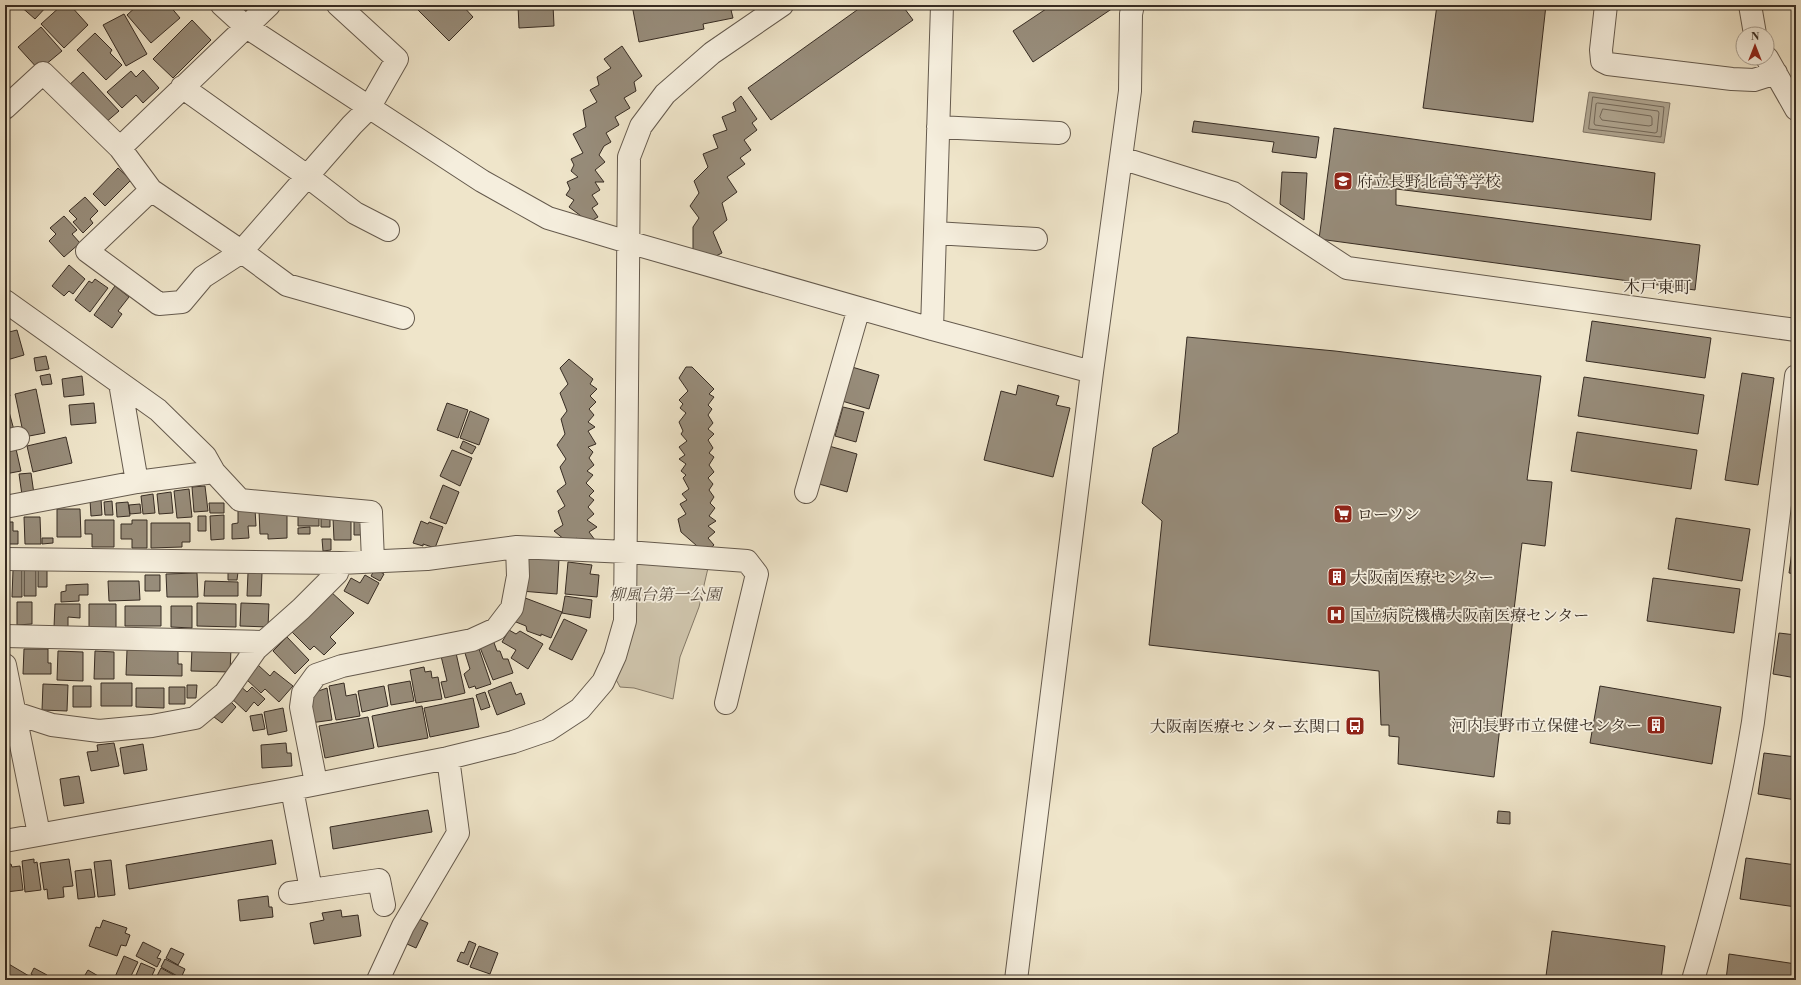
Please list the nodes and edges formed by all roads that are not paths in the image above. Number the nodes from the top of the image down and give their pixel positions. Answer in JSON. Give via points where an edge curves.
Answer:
{"nodes":[{"id":1,"x":222,"y":5,"type":"edge"},
{"id":2,"x":269,"y":5,"type":"edge"},
{"id":3,"x":338,"y":5,"type":"edge"},
{"id":4,"x":782,"y":5,"type":"edge"},
{"id":5,"x":942,"y":5,"type":"edge"},
{"id":6,"x":1133,"y":5,"type":"edge"},
{"id":7,"x":1606,"y":5,"type":"edge"},
{"id":8,"x":1750,"y":5,"type":"edge"},
{"id":9,"x":245,"y":26,"type":"junction"},
{"id":10,"x":1754,"y":26,"type":"edge"},
{"id":11,"x":1771,"y":66,"type":"edge"},
{"id":12,"x":182,"y":87,"type":"junction"},
{"id":13,"x":5,"y":108,"type":"edge"},
{"id":14,"x":369,"y":108,"type":"junction"},
{"id":15,"x":1796,"y":109,"type":"edge"},
{"id":16,"x":938,"y":127,"type":"junction"},
{"id":17,"x":1059,"y":133,"type":"dead end"},
{"id":18,"x":120,"y":148,"type":"junction"},
{"id":19,"x":1121,"y":158,"type":"junction"},
{"id":20,"x":307,"y":176,"type":"junction"},
{"id":21,"x":151,"y":190,"type":"junction"},
{"id":22,"x":388,"y":230,"type":"dead end"},
{"id":23,"x":935,"y":233,"type":"junction"},
{"id":24,"x":1036,"y":238,"type":"dead end"},
{"id":25,"x":628,"y":242,"type":"junction"},
{"id":26,"x":241,"y":252,"type":"junction"},
{"id":27,"x":5,"y":301,"type":"edge"},
{"id":28,"x":859,"y":308,"type":"junction"},
{"id":29,"x":403,"y":318,"type":"dead end"},
{"id":30,"x":932,"y":329,"type":"junction"},
{"id":31,"x":1796,"y":330,"type":"edge"},
{"id":32,"x":1092,"y":372,"type":"junction"},
{"id":33,"x":1796,"y":376,"type":"edge"},
{"id":34,"x":120,"y":383,"type":"junction"},
{"id":35,"x":214,"y":472,"type":"junction"},
{"id":36,"x":137,"y":482,"type":"junction"},
{"id":37,"x":806,"y":492,"type":"dead end"},
{"id":38,"x":5,"y":507,"type":"edge"},
{"id":39,"x":517,"y":547,"type":"junction"},
{"id":40,"x":627,"y":552,"type":"junction"},
{"id":41,"x":5,"y":559,"type":"edge"},
{"id":42,"x":373,"y":561,"type":"junction"},
{"id":43,"x":340,"y":563,"type":"junction"},
{"id":44,"x":5,"y":636,"type":"edge"},
{"id":45,"x":263,"y":642,"type":"junction"},
{"id":46,"x":5,"y":666,"type":"edge"},
{"id":47,"x":726,"y":703,"type":"dead end"},
{"id":48,"x":12,"y":723,"type":"edge"},
{"id":49,"x":448,"y":758,"type":"junction"},
{"id":50,"x":316,"y":783,"type":"junction"},
{"id":51,"x":292,"y":789,"type":"junction"},
{"id":52,"x":39,"y":834,"type":"junction"},
{"id":53,"x":5,"y":841,"type":"edge"},
{"id":54,"x":384,"y":905,"type":"dead end"},
{"id":55,"x":378,"y":980,"type":"edge"},
{"id":56,"x":1016,"y":980,"type":"edge"},
{"id":57,"x":1694,"y":980,"type":"edge"}],
"edges":[{"from":1,"to":9,"type":"street"},
{"from":2,"to":9,"type":"street"},
{"from":3,"to":14,"type":"street","via":[[397,58]]},
{"from":4,"to":25,"type":"street","via":[[712,53],[665,94],[641,126],[629,157]]},
{"from":5,"to":16,"type":"street"},
{"from":6,"to":19,"type":"street","via":[[1130,91]]},
{"from":7,"to":11,"type":"street","via":[[1601,50],[1602,61],[1608,64],[1754,80]]},
{"from":8,"to":10,"type":"street"},
{"from":9,"to":12,"type":"street"},
{"from":9,"to":14,"type":"street"},
{"from":11,"to":15,"type":"street"},
{"from":12,"to":18,"type":"street"},
{"from":12,"to":20,"type":"street"},
{"from":13,"to":18,"type":"street","via":[[43,73]]},
{"from":14,"to":20,"type":"street"},
{"from":14,"to":25,"type":"street","via":[[482,181],[548,218]]},
{"from":16,"to":17,"type":"street"},
{"from":16,"to":23,"type":"street"},
{"from":18,"to":21,"type":"street"},
{"from":19,"to":31,"type":"street","via":[[1233,193],[1347,268]]},
{"from":19,"to":32,"type":"street"},
{"from":20,"to":22,"type":"street","via":[[355,213]]},
{"from":20,"to":26,"type":"street"},
{"from":21,"to":26,"type":"street"},
{"from":21,"to":26,"type":"street","via":[[87,251],[159,304],[182,302],[203,277]]},
{"from":23,"to":24,"type":"street"},
{"from":23,"to":30,"type":"street"},
{"from":25,"to":28,"type":"street"},
{"from":25,"to":40,"type":"street"},
{"from":26,"to":29,"type":"street","via":[[287,285]]},
{"from":27,"to":34,"type":"street"},
{"from":28,"to":30,"type":"street"},
{"from":28,"to":37,"type":"street"},
{"from":30,"to":32,"type":"street"},
{"from":32,"to":56,"type":"street"},
{"from":33,"to":57,"type":"street","via":[[1746,764],[1721,881]]},
{"from":34,"to":35,"type":"street","via":[[158,410],[205,456]]},
{"from":34,"to":36,"type":"street"},
{"from":35,"to":36,"type":"street"},
{"from":35,"to":42,"type":"street","via":[[240,500],[371,512]]},
{"from":36,"to":38,"type":"street"},
{"from":39,"to":40,"type":"street"},
{"from":39,"to":42,"type":"street","via":[[427,559]]},
{"from":39,"to":50,"type":"street","via":[[518,576],[512,608],[496,629],[472,640],[342,666],[316,675],[303,693],[301,707]]},
{"from":40,"to":47,"type":"street","via":[[747,561],[757,574]]},
{"from":40,"to":49,"type":"street","via":[[626,621],[615,656],[603,682],[580,708],[548,730],[513,742]]},
{"from":41,"to":43,"type":"street"},
{"from":42,"to":43,"type":"street"},
{"from":43,"to":45,"type":"street","via":[[337,573]]},
{"from":44,"to":45,"type":"street"},
{"from":45,"to":48,"type":"street","via":[[225,693],[195,718],[152,726],[99,731]]},
{"from":46,"to":48,"type":"street"},
{"from":48,"to":52,"type":"street"},
{"from":49,"to":50,"type":"street"},
{"from":49,"to":55,"type":"street","via":[[458,833],[403,926]]},
{"from":50,"to":51,"type":"street"},
{"from":51,"to":52,"type":"street"},
{"from":51,"to":54,"type":"street","via":[[300,892],[379,880]]},
{"from":52,"to":53,"type":"street"}]}
